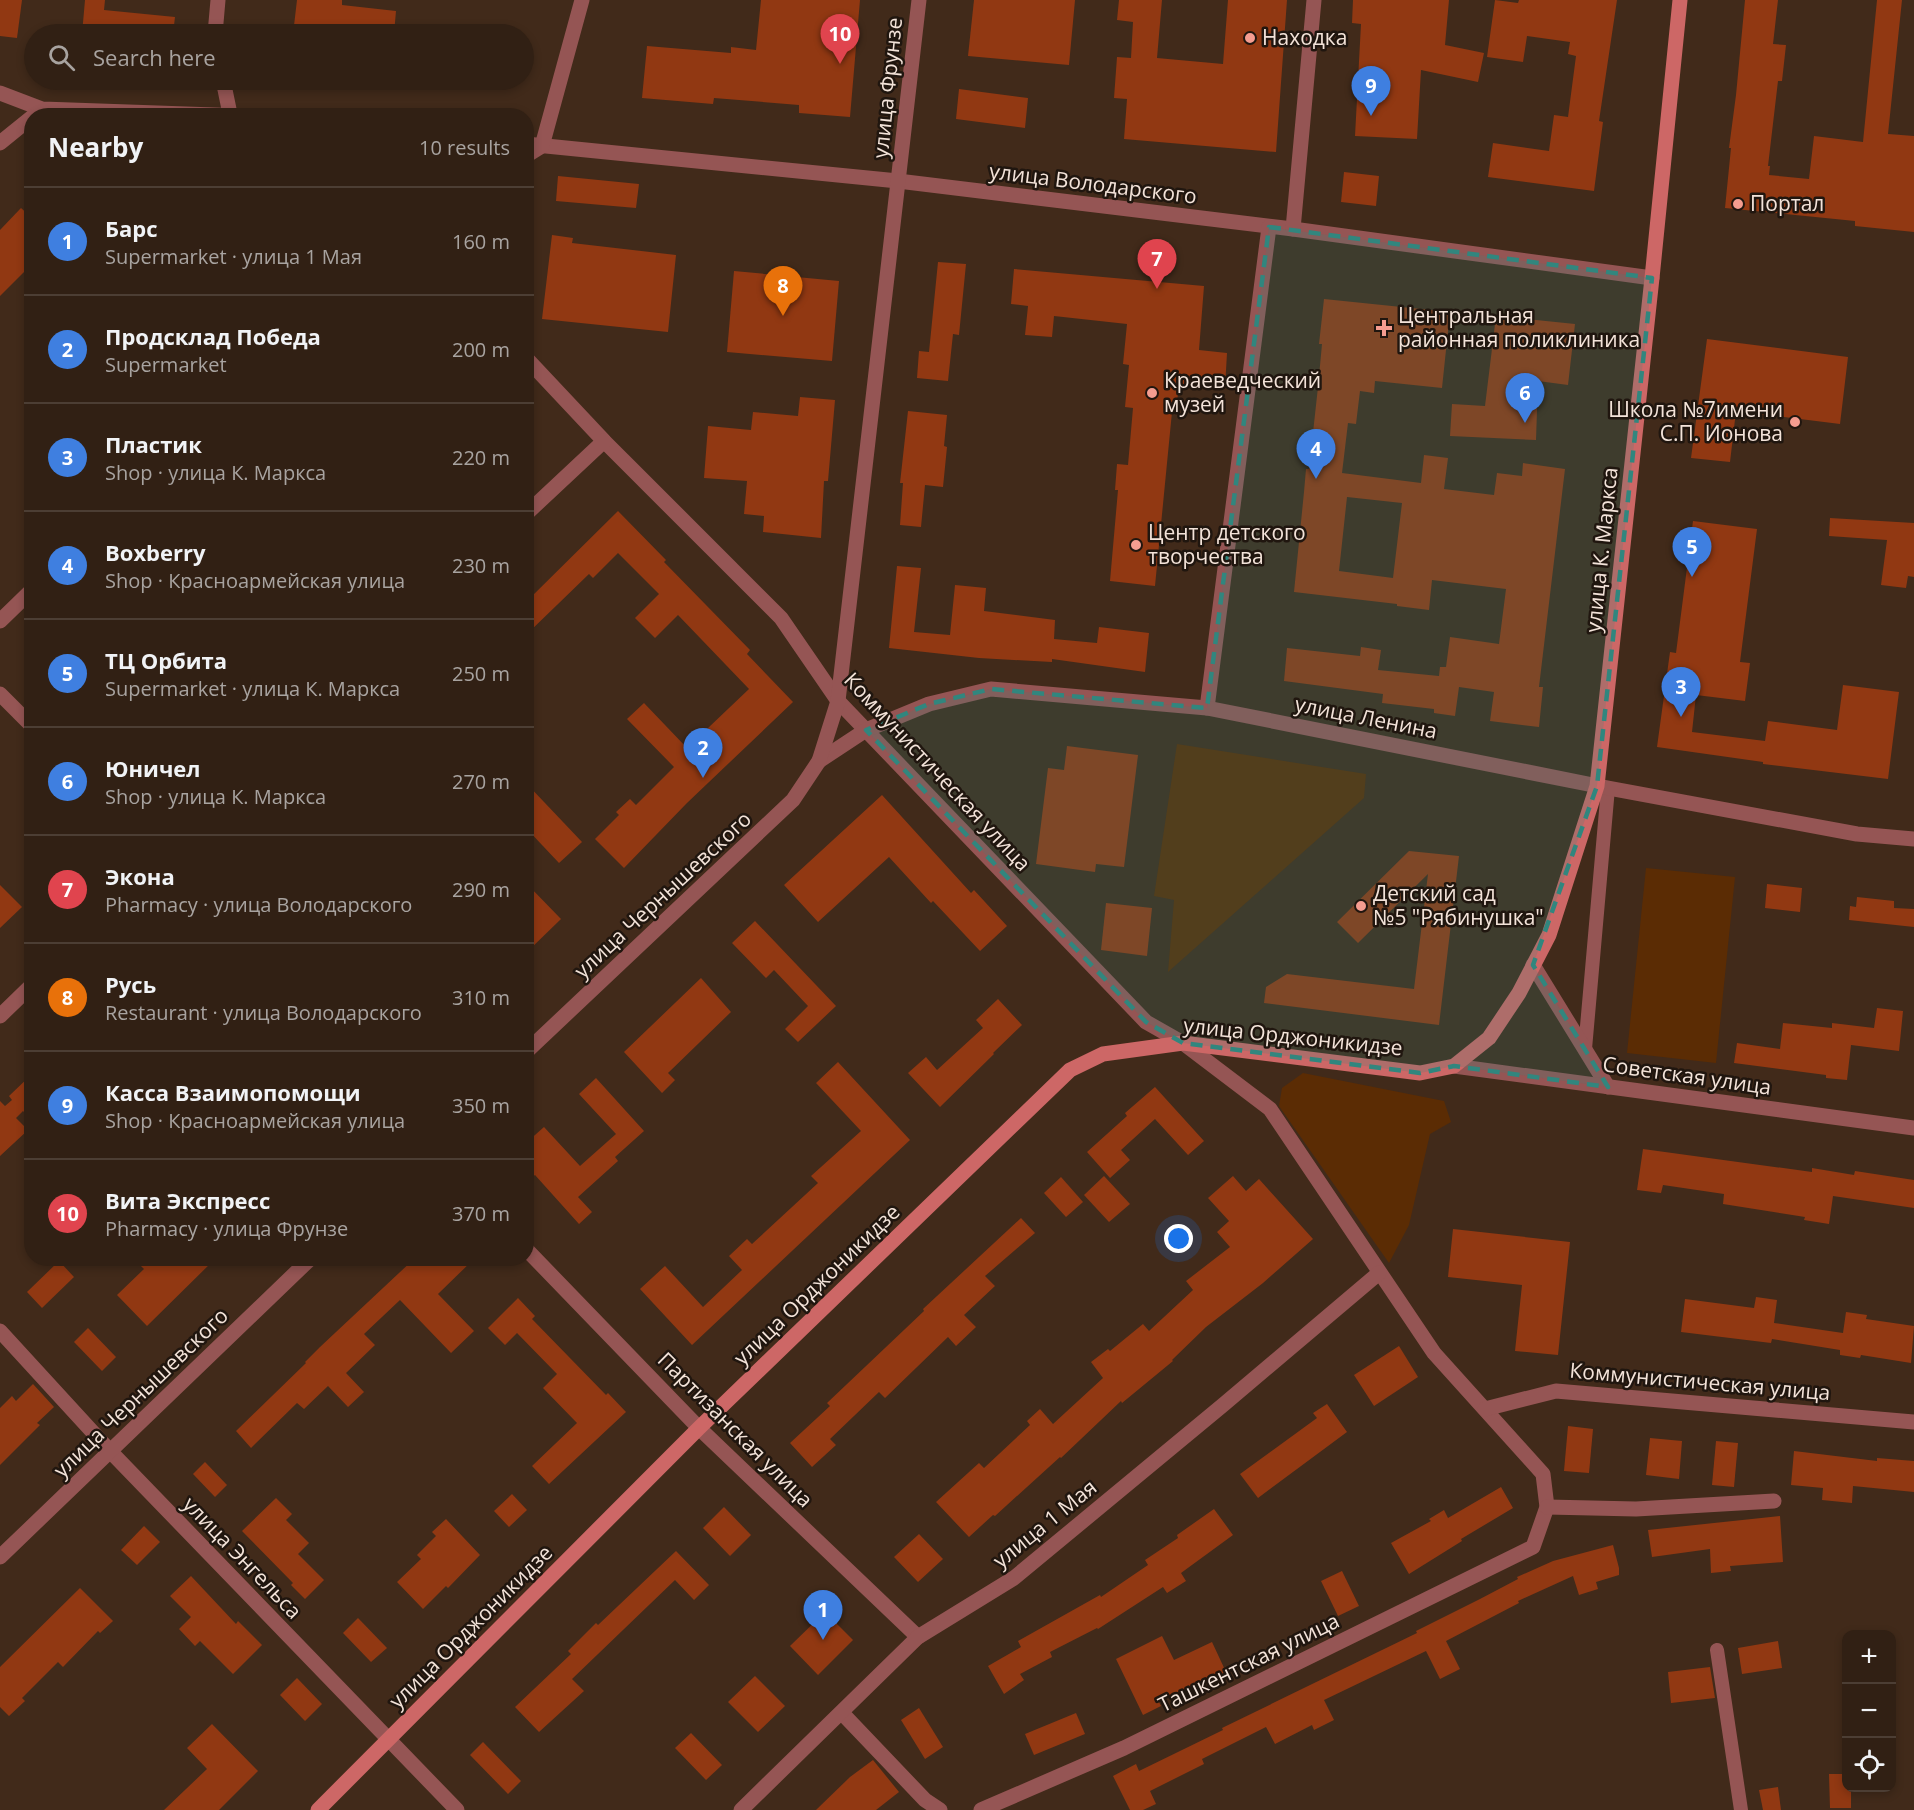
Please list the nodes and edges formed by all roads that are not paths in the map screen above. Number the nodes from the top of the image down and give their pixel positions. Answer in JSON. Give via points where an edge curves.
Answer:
{"nodes":[{"id":1,"x":218,"y":0,"type":"edge"},
{"id":2,"x":582,"y":0,"type":"edge"},
{"id":3,"x":919,"y":0,"type":"edge"},
{"id":4,"x":1314,"y":0,"type":"edge"},
{"id":5,"x":1680,"y":0,"type":"edge"},
{"id":6,"x":216,"y":24,"type":"edge"},
{"id":7,"x":227,"y":90,"type":"edge"},
{"id":8,"x":0,"y":93,"type":"edge"},
{"id":9,"x":26,"y":108,"type":"edge"},
{"id":10,"x":234,"y":108,"type":"edge"},
{"id":11,"x":24,"y":124,"type":"edge"},
{"id":12,"x":0,"y":143,"type":"edge"},
{"id":13,"x":534,"y":145,"type":"edge"},
{"id":14,"x":898,"y":181,"type":"junction"},
{"id":15,"x":1269,"y":227,"type":"junction"},
{"id":16,"x":1293,"y":230,"type":"junction"},
{"id":17,"x":1652,"y":278,"type":"junction"},
{"id":18,"x":534,"y":367,"type":"edge"},
{"id":19,"x":604,"y":441,"type":"junction"},
{"id":20,"x":534,"y":507,"type":"edge"},
{"id":21,"x":24,"y":598,"type":"edge"},
{"id":22,"x":0,"y":621,"type":"edge"},
{"id":23,"x":0,"y":694,"type":"edge"},
{"id":24,"x":838,"y":701,"type":"junction"},
{"id":25,"x":1208,"y":708,"type":"junction"},
{"id":26,"x":24,"y":718,"type":"edge"},
{"id":27,"x":866,"y":730,"type":"junction"},
{"id":28,"x":819,"y":761,"type":"junction"},
{"id":29,"x":1603,"y":787,"type":"junction"},
{"id":30,"x":1914,"y":839,"type":"edge"},
{"id":31,"x":1533,"y":965,"type":"junction"},
{"id":32,"x":24,"y":993,"type":"edge"},
{"id":33,"x":0,"y":1016,"type":"edge"},
{"id":34,"x":1183,"y":1043,"type":"junction"},
{"id":35,"x":534,"y":1044,"type":"edge"},
{"id":36,"x":1585,"y":1049,"type":"junction"},
{"id":37,"x":1454,"y":1066,"type":"junction"},
{"id":38,"x":1608,"y":1087,"type":"junction"},
{"id":39,"x":1914,"y":1128,"type":"edge"},
{"id":40,"x":534,"y":1257,"type":"edge"},
{"id":41,"x":303,"y":1266,"type":"edge"},
{"id":42,"x":1379,"y":1272,"type":"junction"},
{"id":43,"x":0,"y":1331,"type":"edge"},
{"id":44,"x":1485,"y":1409,"type":"junction"},
{"id":45,"x":1914,"y":1422,"type":"edge"},
{"id":46,"x":699,"y":1428,"type":"junction"},
{"id":47,"x":110,"y":1451,"type":"junction"},
{"id":48,"x":1774,"y":1501,"type":"dead end"},
{"id":49,"x":1547,"y":1507,"type":"junction"},
{"id":50,"x":0,"y":1557,"type":"edge"},
{"id":51,"x":918,"y":1637,"type":"junction"},
{"id":52,"x":1717,"y":1650,"type":"dead end"},
{"id":53,"x":842,"y":1713,"type":"junction"},
{"id":54,"x":388,"y":1739,"type":"junction"},
{"id":55,"x":318,"y":1810,"type":"edge"},
{"id":56,"x":457,"y":1810,"type":"edge"},
{"id":57,"x":741,"y":1810,"type":"edge"},
{"id":58,"x":940,"y":1810,"type":"edge"},
{"id":59,"x":981,"y":1810,"type":"edge"},
{"id":60,"x":1741,"y":1810,"type":"edge"}],
"edges":[{"from":1,"to":6,"type":"street"},
{"from":2,"to":13,"type":"street"},
{"from":3,"to":14,"type":"street","name":"улица Фрунзе"},
{"from":4,"to":16,"type":"street"},
{"from":5,"to":17,"type":"main road","name":"улица К. Маркса"},
{"from":7,"to":10,"type":"street"},
{"from":8,"to":9,"type":"street"},
{"from":11,"to":12,"type":"street"},
{"from":13,"to":14,"type":"street","name":"улица Володарского"},
{"from":14,"to":15,"type":"street","name":"улица Володарского"},
{"from":14,"to":24,"type":"street","name":"улица Фрунзе"},
{"from":15,"to":16,"type":"street","name":"улица Володарского"},
{"from":15,"to":25,"type":"street"},
{"from":16,"to":17,"type":"street","name":"улица Володарского"},
{"from":17,"to":29,"type":"main road","name":"улица К. Маркса"},
{"from":18,"to":19,"type":"street","name":"Коммунистическая улица"},
{"from":19,"to":20,"type":"street"},
{"from":19,"to":24,"type":"street","name":"Коммунистическая улица","via":[[781,618]]},
{"from":21,"to":22,"type":"street"},
{"from":23,"to":26,"type":"street"},
{"from":24,"to":27,"type":"street","name":"Коммунистическая улица"},
{"from":24,"to":28,"type":"street","name":"улица Фрунзе"},
{"from":25,"to":27,"type":"street","name":"улица Ленина","via":[[991,690],[929,704]]},
{"from":25,"to":29,"type":"street","name":"улица Ленина"},
{"from":27,"to":28,"type":"street","name":"улица Ленина"},
{"from":27,"to":34,"type":"street","name":"Коммунистическая улица","via":[[1146,1022]]},
{"from":28,"to":35,"type":"street","name":"улица Чернышевского","via":[[793,800]]},
{"from":29,"to":30,"type":"street","name":"улица Ленина","via":[[1857,834]]},
{"from":29,"to":31,"type":"main road","name":"улица К. Маркса","via":[[1549,935]]},
{"from":29,"to":36,"type":"lane"},
{"from":31,"to":36,"type":"street"},
{"from":31,"to":37,"type":"main road","name":"улица К. Маркса","via":[[1489,1038]]},
{"from":32,"to":33,"type":"street"},
{"from":34,"to":37,"type":"main road","name":"улица Орджоникидзе","via":[[1420,1073]]},
{"from":34,"to":42,"type":"street","name":"Коммунистическая улица","via":[[1270,1109]]},
{"from":34,"to":46,"type":"main road","name":"улица Орджоникидзе","via":[[1103,1054],[1070,1070]]},
{"from":36,"to":38,"type":"street"},
{"from":37,"to":38,"type":"street","name":"Советская улица"},
{"from":38,"to":39,"type":"street","name":"Советская улица"},
{"from":40,"to":46,"type":"street","name":"Партизанская улица"},
{"from":41,"to":47,"type":"street","name":"улица Чернышевского"},
{"from":42,"to":44,"type":"street","name":"Коммунистическая улица","via":[[1434,1353]]},
{"from":42,"to":51,"type":"street","name":"улица 1 Мая","via":[[1014,1578]]},
{"from":43,"to":47,"type":"street","name":"улица Энгельса"},
{"from":44,"to":45,"type":"street","name":"Коммунистическая улица","via":[[1556,1390]]},
{"from":44,"to":49,"type":"street","name":"Коммунистическая улица","via":[[1543,1474]]},
{"from":46,"to":51,"type":"street","name":"Партизанская улица"},
{"from":46,"to":54,"type":"main road","name":"улица Орджоникидзе"},
{"from":47,"to":50,"type":"street","name":"улица Чернышевского"},
{"from":47,"to":54,"type":"street","name":"улица Энгельса"},
{"from":48,"to":49,"type":"street","via":[[1636,1509]]},
{"from":49,"to":59,"type":"street","name":"Ташкентская улица","via":[[1533,1547],[1124,1748]]},
{"from":51,"to":53,"type":"street","name":"улица 1 Мая"},
{"from":52,"to":60,"type":"lane"},
{"from":53,"to":57,"type":"street","name":"улица 1 Мая"},
{"from":53,"to":58,"type":"street","via":[[925,1800]]},
{"from":54,"to":55,"type":"main road","name":"улица Орджоникидзе"},
{"from":54,"to":56,"type":"street","name":"улица Энгельса"}]}
